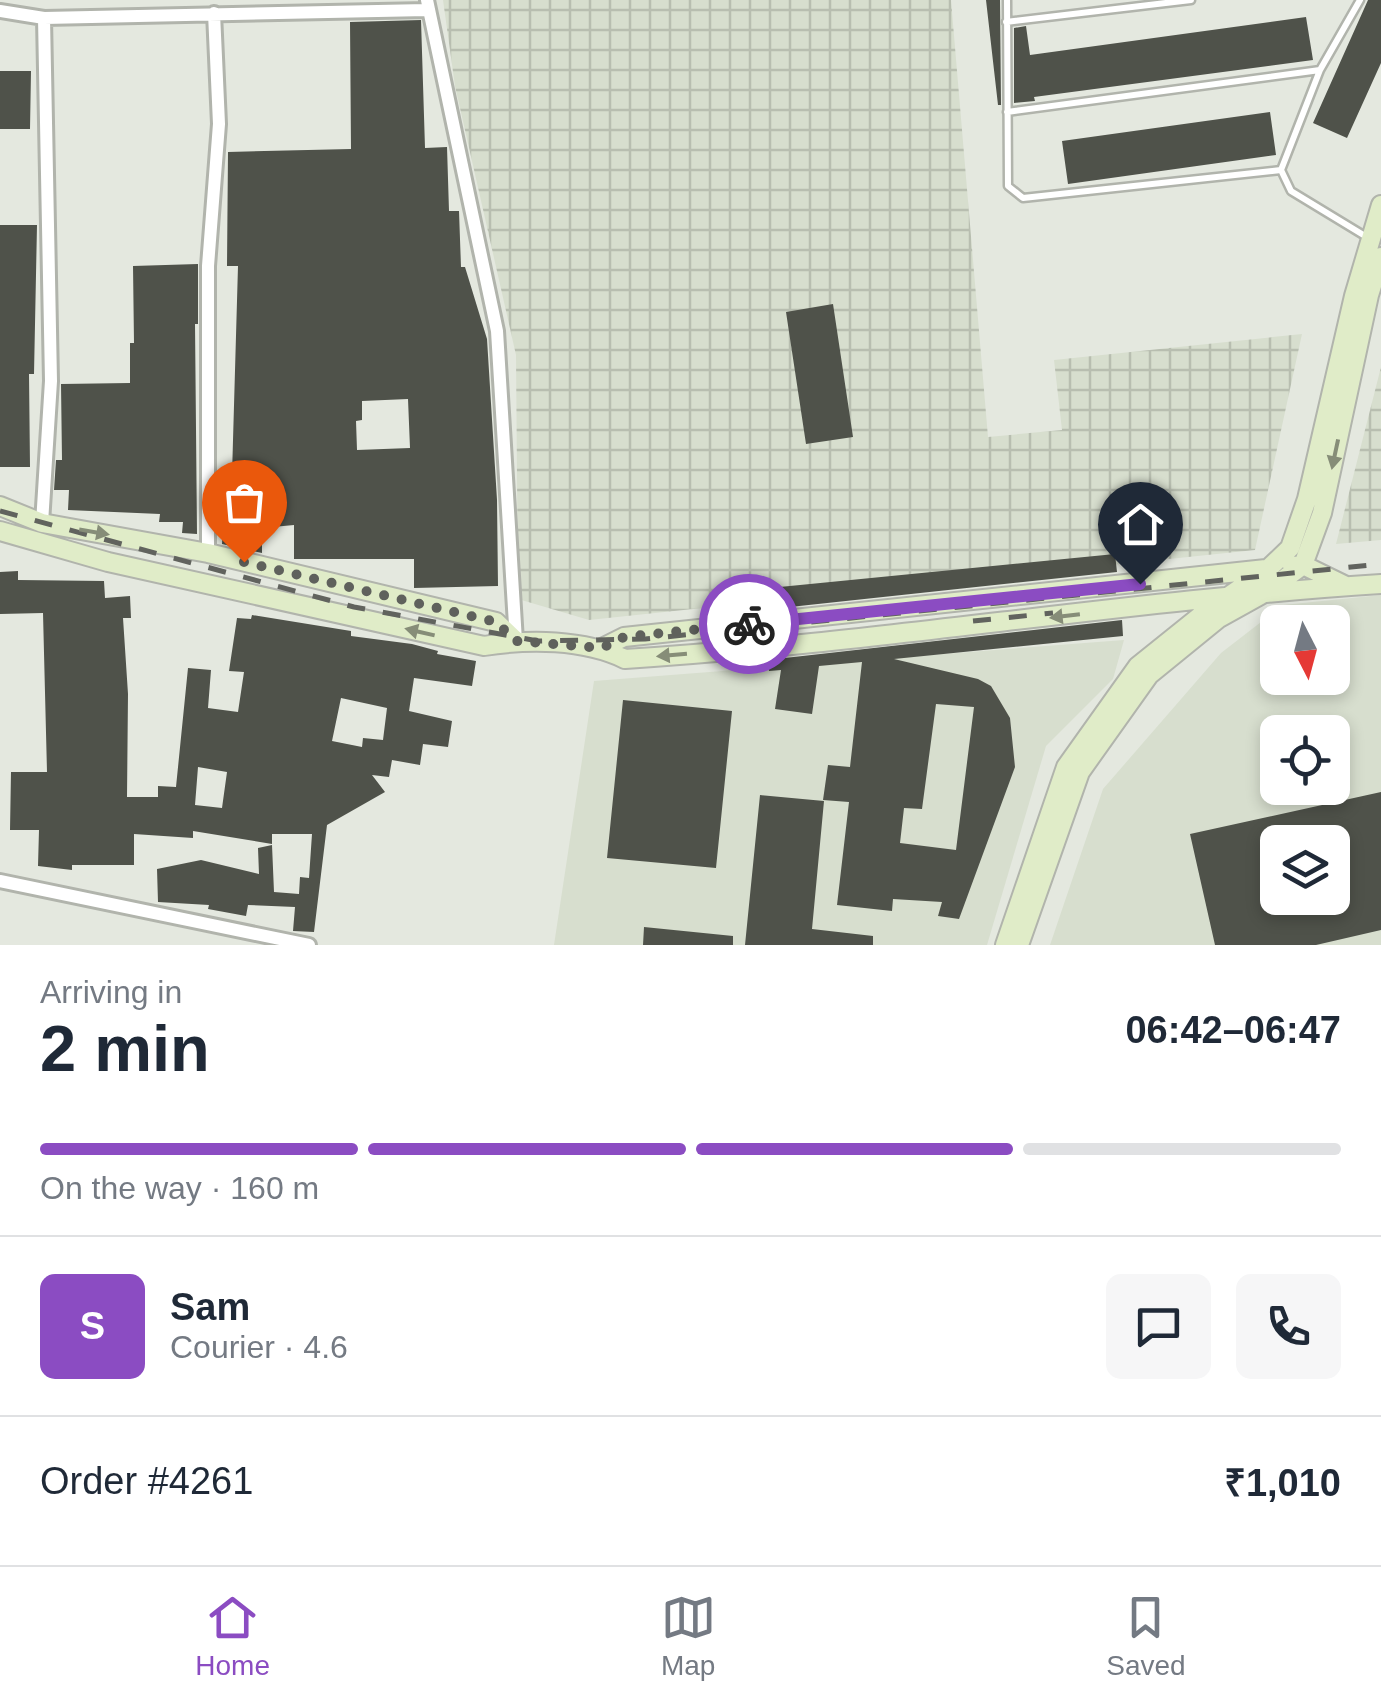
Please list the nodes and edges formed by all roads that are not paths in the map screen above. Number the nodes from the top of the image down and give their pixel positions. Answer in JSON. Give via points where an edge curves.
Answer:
{"nodes":[{"id":1,"x":1007,"y":0,"type":"edge"},
{"id":2,"x":1191,"y":0,"type":"edge"},
{"id":3,"x":1360,"y":0,"type":"edge"},
{"id":4,"x":427,"y":5,"type":"edge"},
{"id":5,"x":0,"y":11,"type":"edge"},
{"id":6,"x":214,"y":12,"type":"junction"},
{"id":7,"x":44,"y":18,"type":"junction"},
{"id":8,"x":1006,"y":22,"type":"junction"},
{"id":9,"x":1320,"y":70,"type":"junction"},
{"id":10,"x":1007,"y":112,"type":"junction"},
{"id":11,"x":1281,"y":170,"type":"junction"},
{"id":12,"x":1381,"y":205,"type":"edge"},
{"id":13,"x":1370,"y":239,"type":"junction"},
{"id":14,"x":1381,"y":256,"type":"edge"},
{"id":15,"x":1319,"y":486,"type":"junction"},
{"id":16,"x":0,"y":506,"type":"edge"},
{"id":17,"x":42,"y":523,"type":"junction"},
{"id":18,"x":0,"y":531,"type":"edge"},
{"id":19,"x":208,"y":554,"type":"junction"},
{"id":20,"x":1303,"y":565,"type":"junction"},
{"id":21,"x":1268,"y":569,"type":"junction"},
{"id":22,"x":1381,"y":584,"type":"edge"},
{"id":23,"x":1346,"y":586,"type":"junction"},
{"id":24,"x":1268,"y":591,"type":"junction"},
{"id":25,"x":1231,"y":597,"type":"junction"},
{"id":26,"x":516,"y":641,"type":"junction"},
{"id":27,"x":602,"y":648,"type":"junction"},
{"id":28,"x":0,"y":881,"type":"edge"},
{"id":29,"x":309,"y":945,"type":"edge"},
{"id":30,"x":1005,"y":945,"type":"edge"},
{"id":31,"x":1019,"y":945,"type":"edge"}],
"edges":[{"from":1,"to":8,"type":"lane"},
{"from":2,"to":8,"type":"lane"},
{"from":3,"to":9,"type":"lane"},
{"from":4,"to":6,"type":"street","via":[[281,15]]},
{"from":4,"to":26,"type":"street","via":[[498,331]]},
{"from":5,"to":7,"type":"street"},
{"from":6,"to":7,"type":"street"},
{"from":6,"to":19,"type":"street","via":[[219,124],[208,266]]},
{"from":7,"to":17,"type":"street","via":[[51,381]]},
{"from":8,"to":10,"type":"lane"},
{"from":9,"to":10,"type":"lane"},
{"from":9,"to":11,"type":"lane"},
{"from":10,"to":11,"type":"lane","via":[[1008,186],[1023,198]]},
{"from":11,"to":13,"type":"lane","via":[[1292,191]]},
{"from":12,"to":13,"type":"main road"},
{"from":13,"to":15,"type":"main road"},
{"from":14,"to":15,"type":"main road","one_way":true},
{"from":15,"to":20,"type":"main road"},
{"from":15,"to":21,"type":"main road","via":[[1290,548]]},
{"from":16,"to":17,"type":"main road"},
{"from":17,"to":19,"type":"main road","one_way":true},
{"from":26,"to":18,"type":"main road","one_way":true,"via":[[484,646],[108,562]]},
{"from":19,"to":26,"type":"main road","via":[[496,622]]},
{"from":20,"to":21,"type":"main road"},
{"from":20,"to":23,"type":"main road"},
{"from":20,"to":24,"type":"main road"},
{"from":21,"to":25,"type":"main road"},
{"from":21,"to":27,"type":"main road","via":[[624,637]]},
{"from":22,"to":23,"type":"main road"},
{"from":23,"to":24,"type":"main road"},
{"from":24,"to":25,"type":"main road"},
{"from":24,"to":31,"type":"main road","via":[[1219,618],[1148,675],[1091,756]]},
{"from":25,"to":27,"type":"main road","one_way":true,"via":[[638,658]]},
{"from":25,"to":30,"type":"main road","via":[[1138,666],[1066,766]]},
{"from":26,"to":27,"type":"main road"},
{"from":28,"to":29,"type":"street"}]}
